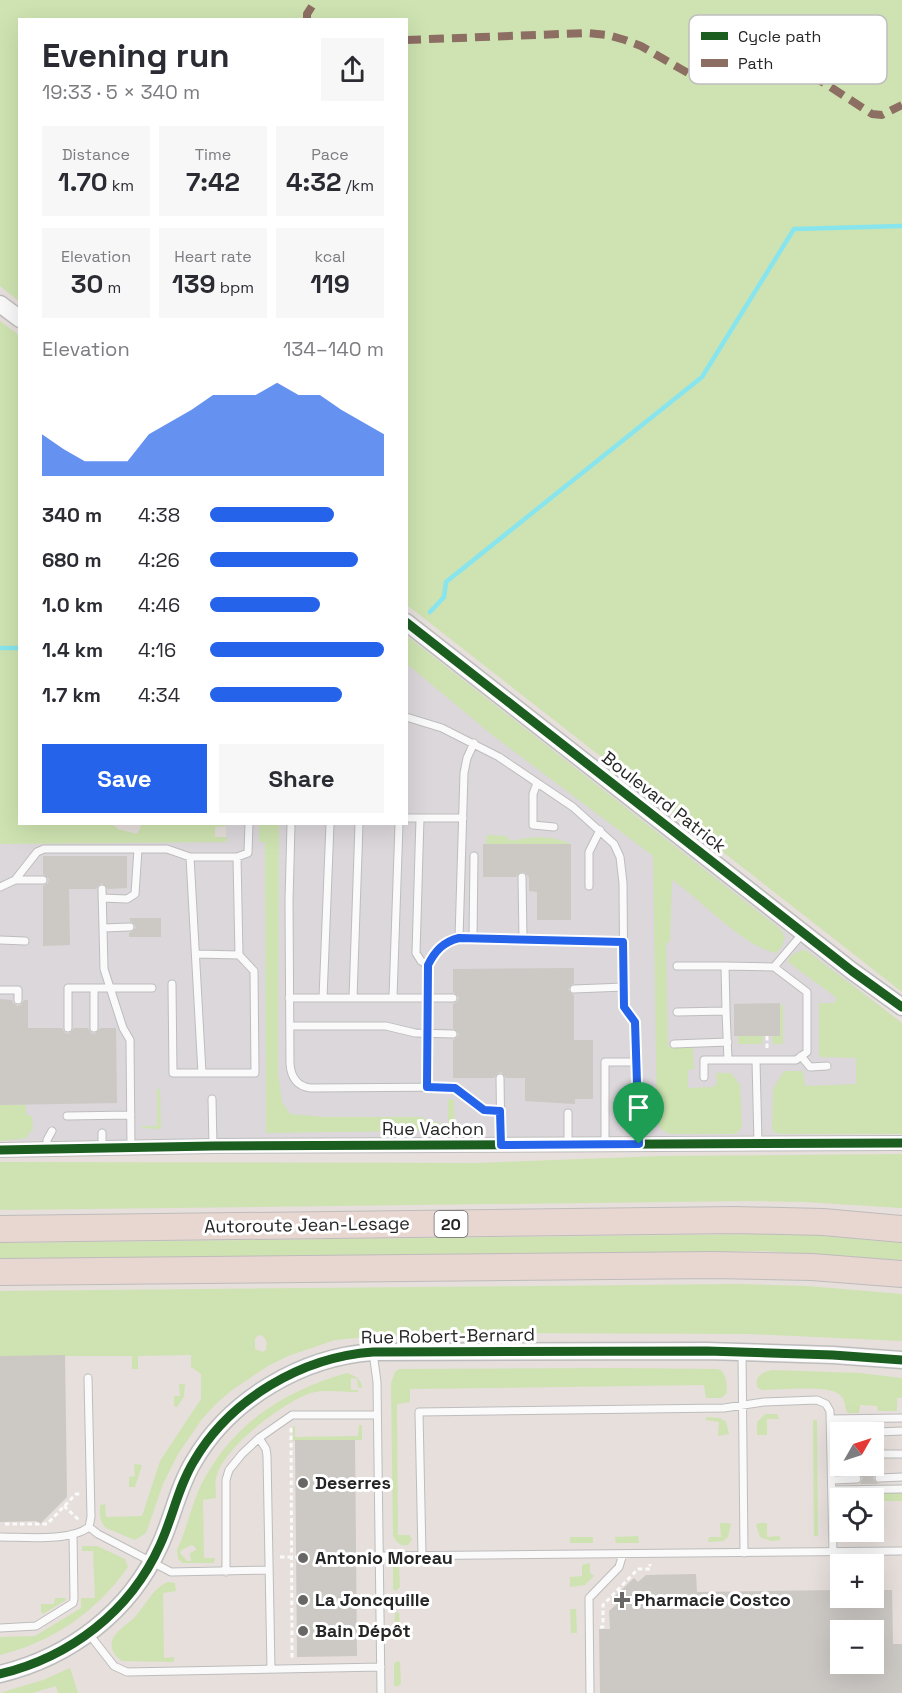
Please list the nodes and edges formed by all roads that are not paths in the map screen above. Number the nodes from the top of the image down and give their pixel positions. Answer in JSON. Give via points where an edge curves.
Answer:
{"nodes":[{"id":1,"x":0,"y":304,"type":"edge"},
{"id":2,"x":18,"y":318,"type":"edge"},
{"id":3,"x":408,"y":624,"type":"edge"},
{"id":4,"x":408,"y":718,"type":"edge"},
{"id":5,"x":474,"y":743,"type":"junction"},
{"id":6,"x":537,"y":783,"type":"junction"},
{"id":7,"x":408,"y":818,"type":"edge"},
{"id":8,"x":420,"y":818,"type":"junction"},
{"id":9,"x":463,"y":818,"type":"junction"},
{"id":10,"x":249,"y":825,"type":"edge"},
{"id":11,"x":291,"y":825,"type":"edge"},
{"id":12,"x":330,"y":825,"type":"edge"},
{"id":13,"x":359,"y":825,"type":"edge"},
{"id":14,"x":399,"y":825,"type":"edge"},
{"id":15,"x":554,"y":827,"type":"dead end"},
{"id":16,"x":600,"y":830,"type":"junction"},
{"id":17,"x":138,"y":849,"type":"junction"},
{"id":18,"x":474,"y":856,"type":"dead end"},
{"id":19,"x":190,"y":857,"type":"junction"},
{"id":20,"x":237,"y":857,"type":"junction"},
{"id":21,"x":522,"y":877,"type":"dead end"},
{"id":22,"x":15,"y":880,"type":"junction"},
{"id":23,"x":43,"y":880,"type":"dead end"},
{"id":24,"x":0,"y":886,"type":"edge"},
{"id":25,"x":589,"y":886,"type":"dead end"},
{"id":26,"x":102,"y":889,"type":"dead end"},
{"id":27,"x":102,"y":898,"type":"junction"},
{"id":28,"x":130,"y":927,"type":"dead end"},
{"id":29,"x":103,"y":928,"type":"junction"},
{"id":30,"x":803,"y":933,"type":"junction"},
{"id":31,"x":459,"y":938,"type":"junction"},
{"id":32,"x":473,"y":938,"type":"junction"},
{"id":33,"x":523,"y":939,"type":"junction"},
{"id":34,"x":0,"y":940,"type":"edge"},
{"id":35,"x":25,"y":941,"type":"dead end"},
{"id":36,"x":623,"y":942,"type":"junction"},
{"id":37,"x":196,"y":954,"type":"junction"},
{"id":38,"x":239,"y":955,"type":"junction"},
{"id":39,"x":428,"y":965,"type":"junction"},
{"id":40,"x":677,"y":966,"type":"dead end"},
{"id":41,"x":724,"y":966,"type":"junction"},
{"id":42,"x":774,"y":967,"type":"junction"},
{"id":43,"x":172,"y":984,"type":"dead end"},
{"id":44,"x":624,"y":987,"type":"junction"},
{"id":45,"x":94,"y":988,"type":"junction"},
{"id":46,"x":110,"y":988,"type":"junction"},
{"id":47,"x":152,"y":988,"type":"dead end"},
{"id":48,"x":574,"y":989,"type":"dead end"},
{"id":49,"x":0,"y":990,"type":"edge"},
{"id":50,"x":426,"y":997,"type":"junction"},
{"id":51,"x":289,"y":998,"type":"junction"},
{"id":52,"x":323,"y":998,"type":"junction"},
{"id":53,"x":353,"y":998,"type":"junction"},
{"id":54,"x":393,"y":998,"type":"junction"},
{"id":55,"x":453,"y":998,"type":"dead end"},
{"id":56,"x":18,"y":1000,"type":"dead end"},
{"id":57,"x":902,"y":1007,"type":"edge"},
{"id":58,"x":726,"y":1011,"type":"junction"},
{"id":59,"x":677,"y":1012,"type":"dead end"},
{"id":60,"x":290,"y":1026,"type":"junction"},
{"id":61,"x":68,"y":1028,"type":"dead end"},
{"id":62,"x":94,"y":1028,"type":"dead end"},
{"id":63,"x":453,"y":1034,"type":"dead end"},
{"id":64,"x":427,"y":1035,"type":"junction"},
{"id":65,"x":728,"y":1042,"type":"junction"},
{"id":66,"x":674,"y":1044,"type":"dead end"},
{"id":67,"x":801,"y":1056,"type":"junction"},
{"id":68,"x":728,"y":1060,"type":"junction"},
{"id":69,"x":756,"y":1060,"type":"junction"},
{"id":70,"x":637,"y":1062,"type":"junction"},
{"id":71,"x":827,"y":1066,"type":"dead end"},
{"id":72,"x":202,"y":1073,"type":"junction"},
{"id":73,"x":704,"y":1077,"type":"dead end"},
{"id":74,"x":500,"y":1078,"type":"dead end"},
{"id":75,"x":427,"y":1087,"type":"junction"},
{"id":76,"x":212,"y":1099,"type":"dead end"},
{"id":77,"x":500,"y":1111,"type":"junction"},
{"id":78,"x":568,"y":1113,"type":"dead end"},
{"id":79,"x":131,"y":1115,"type":"junction"},
{"id":80,"x":67,"y":1116,"type":"dead end"},
{"id":81,"x":52,"y":1131,"type":"dead end"},
{"id":82,"x":102,"y":1133,"type":"dead end"},
{"id":83,"x":902,"y":1143,"type":"edge"},
{"id":84,"x":639,"y":1144,"type":"junction"},
{"id":85,"x":758,"y":1144,"type":"junction"},
{"id":86,"x":501,"y":1145,"type":"junction"},
{"id":87,"x":568,"y":1145,"type":"junction"},
{"id":88,"x":606,"y":1145,"type":"junction"},
{"id":89,"x":213,"y":1146,"type":"junction"},
{"id":90,"x":102,"y":1148,"type":"junction"},
{"id":91,"x":132,"y":1148,"type":"junction"},
{"id":92,"x":47,"y":1149,"type":"junction"},
{"id":93,"x":0,"y":1150,"type":"edge"},
{"id":94,"x":0,"y":1229,"type":"edge"},
{"id":95,"x":902,"y":1229,"type":"edge"},
{"id":96,"x":0,"y":1272,"type":"edge"},
{"id":97,"x":902,"y":1274,"type":"edge"},
{"id":98,"x":373,"y":1352,"type":"junction"},
{"id":99,"x":742,"y":1352,"type":"junction"},
{"id":100,"x":902,"y":1360,"type":"edge"},
{"id":101,"x":88,"y":1378,"type":"dead end"},
{"id":102,"x":742,"y":1405,"type":"junction"},
{"id":103,"x":377,"y":1415,"type":"junction"},
{"id":104,"x":902,"y":1418,"type":"edge"},
{"id":105,"x":830,"y":1419,"type":"joint"},
{"id":106,"x":902,"y":1431,"type":"edge"},
{"id":107,"x":884,"y":1432,"type":"edge"},
{"id":108,"x":259,"y":1438,"type":"junction"},
{"id":109,"x":884,"y":1454,"type":"edge"},
{"id":110,"x":902,"y":1454,"type":"edge"},
{"id":111,"x":831,"y":1476,"type":"edge"},
{"id":112,"x":902,"y":1477,"type":"edge"},
{"id":113,"x":879,"y":1478,"type":"dead end"},
{"id":114,"x":857,"y":1479,"type":"dead end"},
{"id":115,"x":831,"y":1480,"type":"junction"},
{"id":116,"x":832,"y":1488,"type":"edge"},
{"id":117,"x":884,"y":1489,"type":"edge"},
{"id":118,"x":902,"y":1489,"type":"edge"},
{"id":119,"x":89,"y":1527,"type":"junction"},
{"id":120,"x":73,"y":1534,"type":"junction"},
{"id":121,"x":0,"y":1537,"type":"edge"},
{"id":122,"x":833,"y":1542,"type":"edge"},
{"id":123,"x":902,"y":1551,"type":"edge"},
{"id":124,"x":833,"y":1552,"type":"junction"},
{"id":125,"x":744,"y":1553,"type":"junction"},
{"id":126,"x":623,"y":1554,"type":"junction"},
{"id":127,"x":379,"y":1556,"type":"junction"},
{"id":128,"x":422,"y":1556,"type":"junction"},
{"id":129,"x":152,"y":1562,"type":"junction"},
{"id":130,"x":269,"y":1570,"type":"junction"},
{"id":131,"x":226,"y":1572,"type":"junction"},
{"id":132,"x":0,"y":1628,"type":"edge"},
{"id":133,"x":89,"y":1634,"type":"junction"},
{"id":134,"x":381,"y":1667,"type":"junction"},
{"id":135,"x":271,"y":1669,"type":"junction"},
{"id":136,"x":0,"y":1674,"type":"edge"},
{"id":137,"x":381,"y":1693,"type":"edge"},
{"id":138,"x":590,"y":1693,"type":"edge"}],
"edges":[{"from":1,"to":2,"type":"street"},
{"from":3,"to":30,"type":"street","name":"Boulevard Patrick"},
{"from":4,"to":5,"type":"lane"},
{"from":5,"to":6,"type":"lane"},
{"from":5,"to":9,"type":"lane","via":[[465,765]]},
{"from":6,"to":15,"type":"lane","via":[[532,794],[532,825]]},
{"from":6,"to":16,"type":"lane"},
{"from":7,"to":8,"type":"lane"},
{"from":8,"to":9,"type":"lane"},
{"from":8,"to":39,"type":"lane","via":[[416,953]]},
{"from":9,"to":31,"type":"lane"},
{"from":10,"to":20,"type":"lane","via":[[248,853]]},
{"from":11,"to":51,"type":"lane"},
{"from":12,"to":52,"type":"lane"},
{"from":13,"to":53,"type":"lane"},
{"from":14,"to":54,"type":"lane"},
{"from":16,"to":25,"type":"lane","via":[[589,852]]},
{"from":16,"to":36,"type":"lane","via":[[620,857]]},
{"from":17,"to":19,"type":"lane","via":[[166,849]]},
{"from":17,"to":22,"type":"lane","via":[[44,849],[37,852]]},
{"from":17,"to":27,"type":"lane","via":[[135,894],[127,899]]},
{"from":18,"to":32,"type":"lane"},
{"from":19,"to":20,"type":"lane"},
{"from":19,"to":37,"type":"lane"},
{"from":20,"to":38,"type":"lane"},
{"from":21,"to":33,"type":"lane"},
{"from":22,"to":23,"type":"lane"},
{"from":22,"to":24,"type":"lane"},
{"from":26,"to":27,"type":"lane"},
{"from":27,"to":29,"type":"lane"},
{"from":28,"to":29,"type":"lane"},
{"from":29,"to":46,"type":"lane","via":[[104,969]]},
{"from":30,"to":42,"type":"lane"},
{"from":30,"to":57,"type":"street","name":"Boulevard Patrick"},
{"from":31,"to":32,"type":"lane"},
{"from":31,"to":39,"type":"lane","via":[[442,945]]},
{"from":32,"to":33,"type":"lane"},
{"from":33,"to":36,"type":"lane"},
{"from":34,"to":35,"type":"lane"},
{"from":36,"to":44,"type":"lane"},
{"from":37,"to":38,"type":"lane"},
{"from":37,"to":72,"type":"lane"},
{"from":38,"to":72,"type":"lane","via":[[254,971],[255,1073]]},
{"from":39,"to":50,"type":"lane"},
{"from":40,"to":41,"type":"lane"},
{"from":41,"to":42,"type":"lane"},
{"from":41,"to":58,"type":"lane"},
{"from":42,"to":67,"type":"lane","via":[[807,992],[807,1052]]},
{"from":43,"to":72,"type":"lane","via":[[172,1073]]},
{"from":44,"to":48,"type":"lane"},
{"from":44,"to":70,"type":"lane","via":[[624,1007],[635,1022]]},
{"from":45,"to":46,"type":"lane"},
{"from":45,"to":61,"type":"lane","via":[[68,988]]},
{"from":45,"to":62,"type":"lane"},
{"from":46,"to":47,"type":"lane"},
{"from":46,"to":79,"type":"lane","via":[[130,1040]]},
{"from":49,"to":56,"type":"lane","via":[[18,990]]},
{"from":50,"to":54,"type":"lane"},
{"from":50,"to":55,"type":"lane"},
{"from":50,"to":64,"type":"lane"},
{"from":51,"to":52,"type":"lane"},
{"from":51,"to":60,"type":"lane"},
{"from":52,"to":53,"type":"lane"},
{"from":53,"to":54,"type":"lane"},
{"from":58,"to":59,"type":"lane"},
{"from":58,"to":65,"type":"lane"},
{"from":60,"to":64,"type":"lane","via":[[386,1026]]},
{"from":60,"to":75,"type":"lane","via":[[291,1071],[303,1086]]},
{"from":63,"to":64,"type":"lane"},
{"from":64,"to":75,"type":"lane"},
{"from":65,"to":66,"type":"lane"},
{"from":65,"to":68,"type":"lane"},
{"from":67,"to":69,"type":"lane","via":[[796,1060]]},
{"from":67,"to":71,"type":"lane","via":[[810,1067]]},
{"from":68,"to":69,"type":"lane"},
{"from":68,"to":73,"type":"lane","via":[[704,1060]]},
{"from":69,"to":85,"type":"lane"},
{"from":70,"to":84,"type":"lane"},
{"from":70,"to":88,"type":"lane","via":[[605,1062]]},
{"from":74,"to":77,"type":"lane"},
{"from":75,"to":77,"type":"lane","via":[[455,1088],[484,1110]]},
{"from":76,"to":89,"type":"lane"},
{"from":77,"to":86,"type":"lane"},
{"from":78,"to":87,"type":"lane"},
{"from":79,"to":80,"type":"lane"},
{"from":79,"to":91,"type":"lane"},
{"from":81,"to":92,"type":"lane"},
{"from":82,"to":90,"type":"lane"},
{"from":83,"to":85,"type":"street","name":"Rue Vachon"},
{"from":84,"to":85,"type":"street","name":"Rue Vachon"},
{"from":84,"to":88,"type":"street","name":"Rue Vachon"},
{"from":86,"to":87,"type":"street","name":"Rue Vachon"},
{"from":86,"to":89,"type":"street","name":"Rue Vachon"},
{"from":87,"to":88,"type":"street","name":"Rue Vachon"},
{"from":89,"to":91,"type":"street","name":"Rue Vachon"},
{"from":90,"to":91,"type":"street","name":"Rue Vachon"},
{"from":90,"to":92,"type":"street","name":"Rue Vachon"},
{"from":92,"to":93,"type":"street","name":"Rue Vachon"},
{"from":94,"to":95,"type":"highway","name":"Autoroute Jean-Lesage","number":"20","via":[[736,1220]]},
{"from":96,"to":97,"type":"highway","via":[[713,1265]]},
{"from":98,"to":99,"type":"street","name":"Rue Robert-Bernard"},
{"from":98,"to":103,"type":"lane"},
{"from":98,"to":129,"type":"street","name":"Rue Robert-Bernard","via":[[338,1357],[298,1371],[254,1396],[231,1415],[192,1463]]},
{"from":99,"to":100,"type":"street","name":"Rue Robert-Bernard"},
{"from":99,"to":102,"type":"lane"},
{"from":101,"to":119,"type":"lane"},
{"from":102,"to":105,"type":"lane","via":[[817,1400],[829,1407]]},
{"from":102,"to":125,"type":"lane"},
{"from":102,"to":128,"type":"lane","via":[[419,1412]]},
{"from":103,"to":108,"type":"lane","via":[[295,1414]]},
{"from":103,"to":127,"type":"lane"},
{"from":104,"to":105,"type":"lane"},
{"from":106,"to":107,"type":"lane"},
{"from":108,"to":130,"type":"lane","via":[[267,1453]]},
{"from":108,"to":131,"type":"lane","via":[[226,1475]]},
{"from":109,"to":110,"type":"lane"},
{"from":111,"to":115,"type":"lane"},
{"from":112,"to":113,"type":"lane"},
{"from":114,"to":115,"type":"lane"},
{"from":115,"to":116,"type":"lane"},
{"from":117,"to":118,"type":"lane"},
{"from":119,"to":120,"type":"lane"},
{"from":119,"to":129,"type":"lane"},
{"from":120,"to":121,"type":"lane"},
{"from":120,"to":132,"type":"lane","via":[[73,1603],[36,1626]]},
{"from":122,"to":124,"type":"lane"},
{"from":123,"to":124,"type":"lane"},
{"from":124,"to":125,"type":"lane"},
{"from":125,"to":126,"type":"lane"},
{"from":126,"to":128,"type":"lane"},
{"from":126,"to":138,"type":"lane","via":[[619,1568],[589,1598]]},
{"from":127,"to":128,"type":"lane"},
{"from":127,"to":134,"type":"lane"},
{"from":129,"to":131,"type":"lane","via":[[171,1572]]},
{"from":129,"to":133,"type":"street","name":"Rue Robert-Bernard","via":[[122,1604]]},
{"from":130,"to":131,"type":"lane"},
{"from":130,"to":135,"type":"lane"},
{"from":133,"to":135,"type":"lane","via":[[114,1666],[123,1671]]},
{"from":133,"to":136,"type":"street","name":"Rue Robert-Bernard","via":[[43,1660]]},
{"from":134,"to":135,"type":"lane"},
{"from":134,"to":137,"type":"lane"}]}
